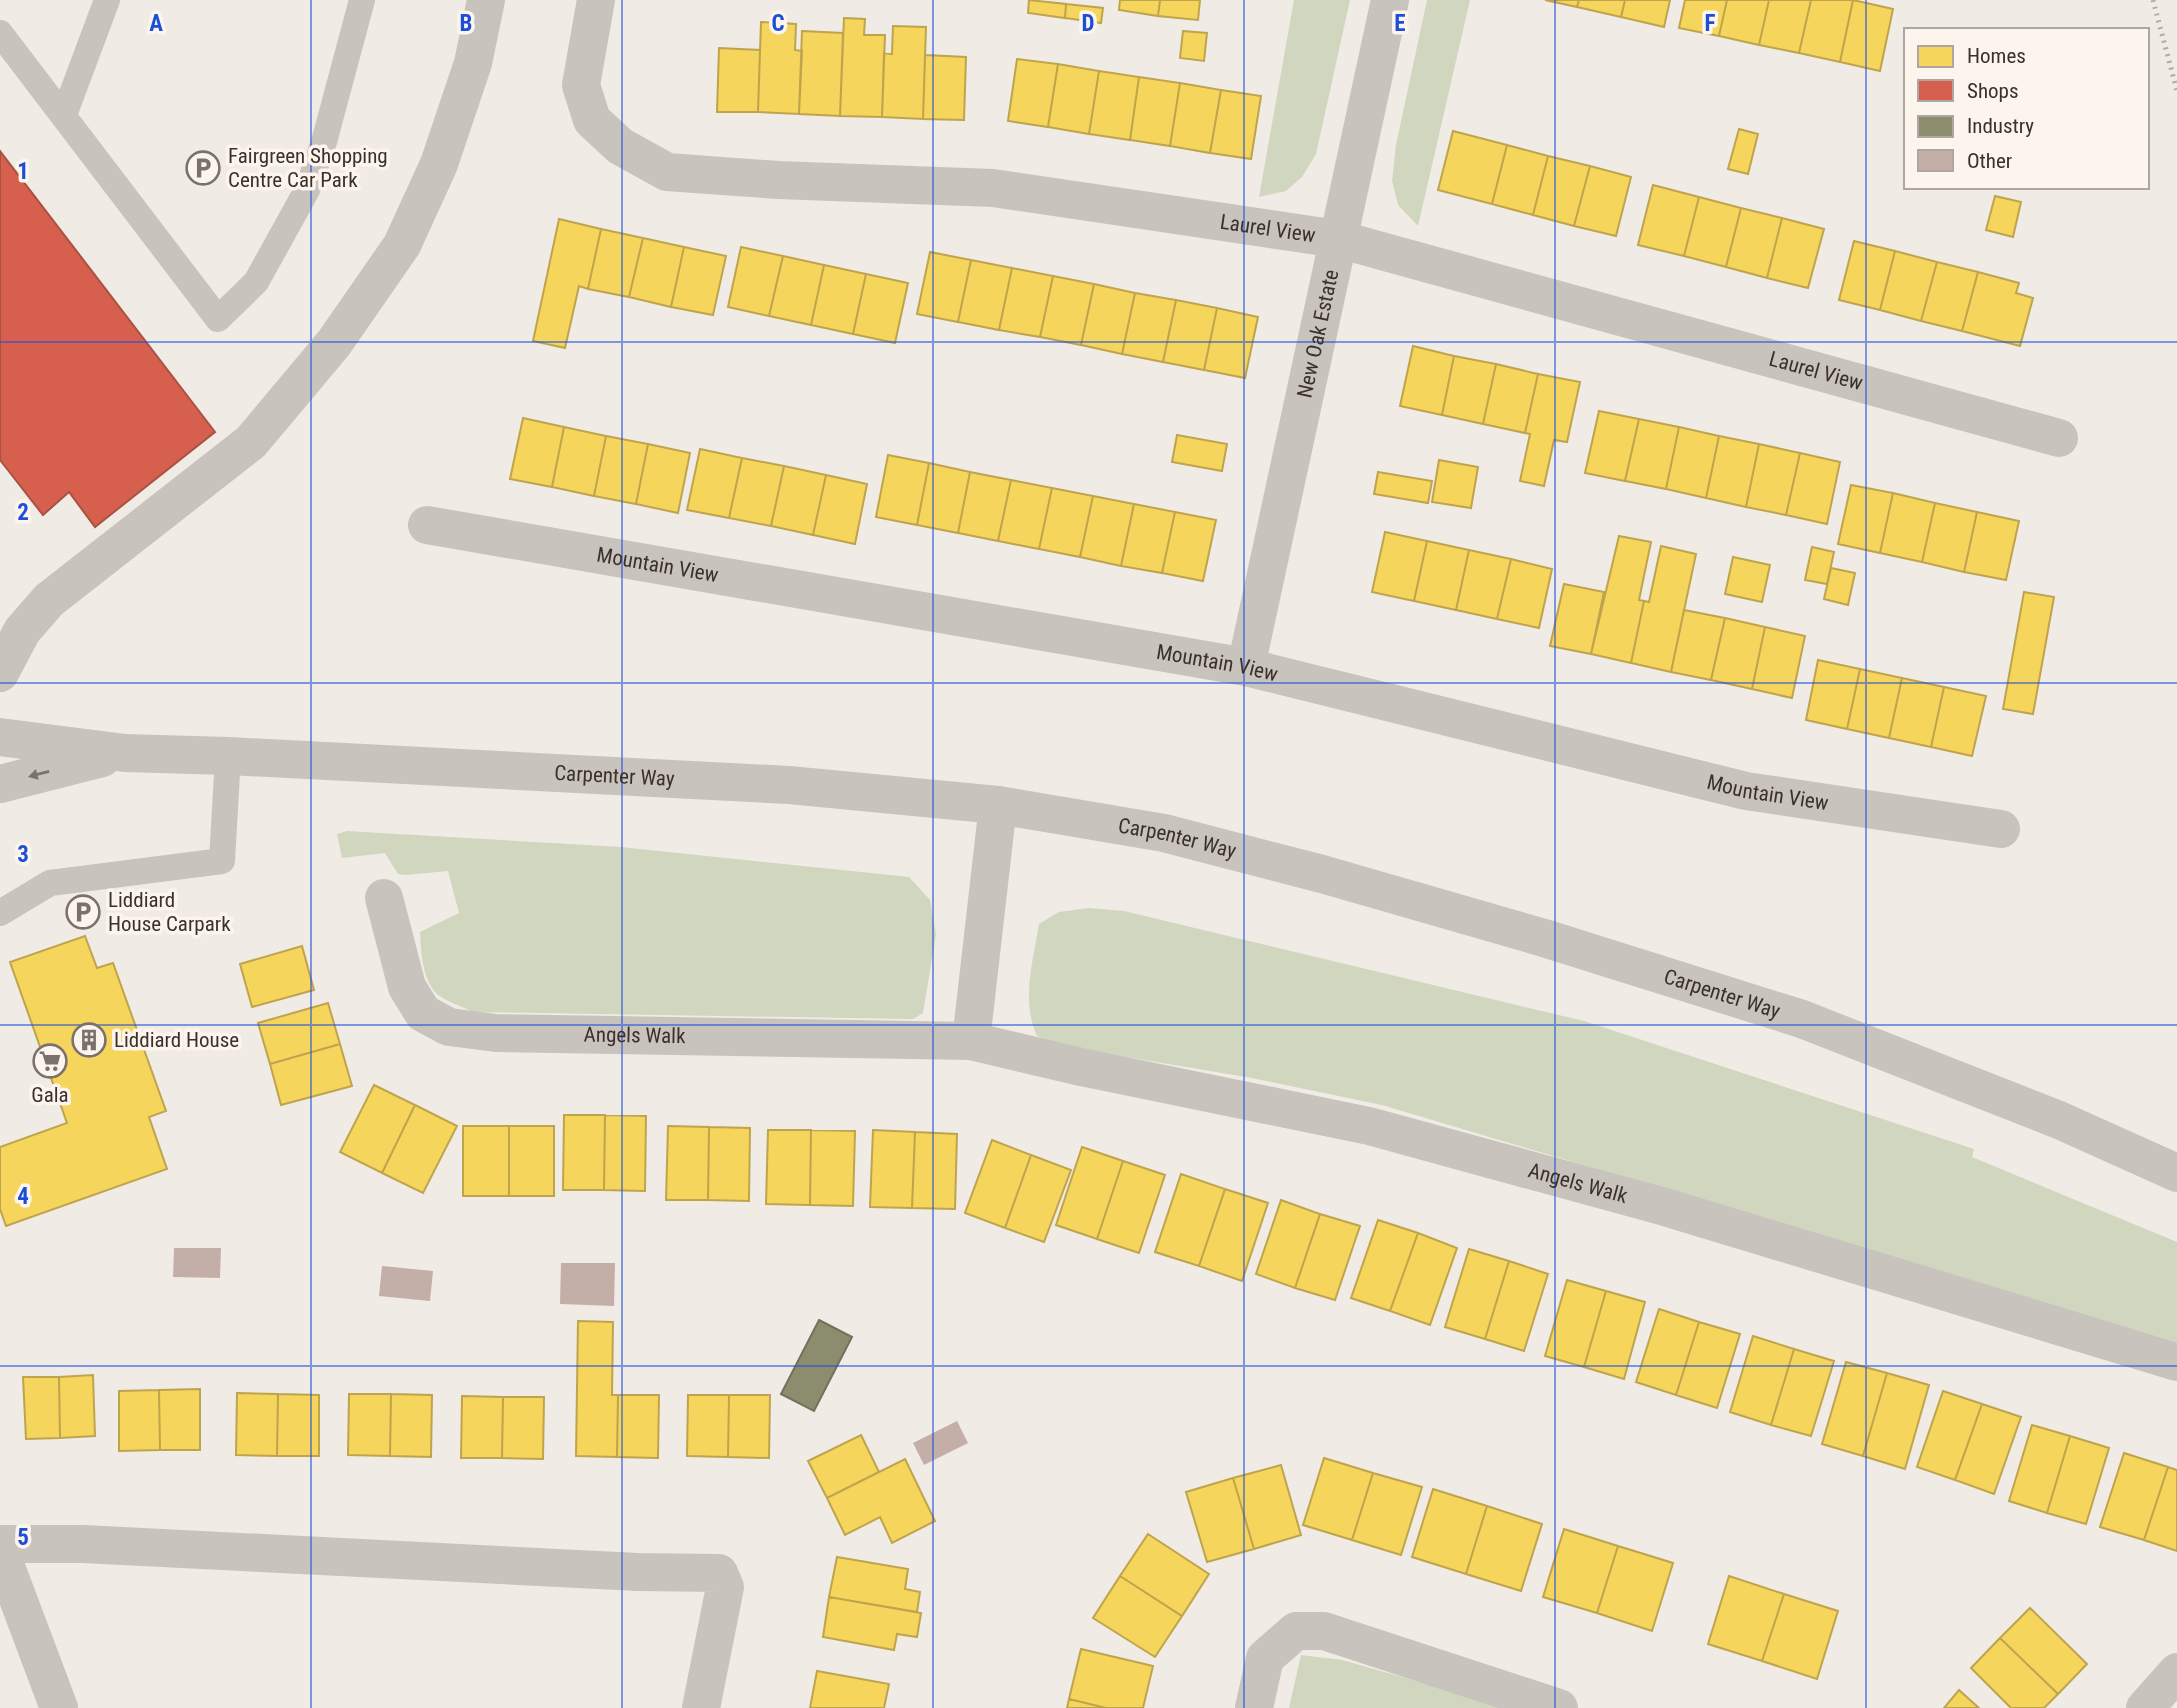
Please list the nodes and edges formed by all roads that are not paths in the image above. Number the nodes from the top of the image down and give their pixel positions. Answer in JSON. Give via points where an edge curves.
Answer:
{"nodes":[{"id":1,"x":107,"y":0,"type":"edge"},
{"id":2,"x":362,"y":0,"type":"edge"},
{"id":3,"x":486,"y":0,"type":"edge"},
{"id":4,"x":596,"y":0,"type":"edge"},
{"id":5,"x":1390,"y":0,"type":"edge"},
{"id":6,"x":0,"y":33,"type":"edge"},
{"id":7,"x":64,"y":115,"type":"junction"},
{"id":8,"x":1338,"y":239,"type":"junction"},
{"id":9,"x":2059,"y":438,"type":"dead end"},
{"id":10,"x":427,"y":525,"type":"dead end"},
{"id":11,"x":11,"y":635,"type":"edge"},
{"id":12,"x":1246,"y":667,"type":"junction"},
{"id":13,"x":0,"y":673,"type":"edge"},
{"id":14,"x":0,"y":737,"type":"edge"},
{"id":15,"x":125,"y":753,"type":"junction"},
{"id":16,"x":228,"y":756,"type":"junction"},
{"id":17,"x":0,"y":785,"type":"edge"},
{"id":18,"x":998,"y":805,"type":"junction"},
{"id":19,"x":2001,"y":829,"type":"dead end"},
{"id":20,"x":384,"y":898,"type":"dead end"},
{"id":21,"x":0,"y":913,"type":"edge"},
{"id":22,"x":971,"y":1041,"type":"junction"},
{"id":23,"x":2177,"y":1173,"type":"edge"},
{"id":24,"x":2177,"y":1362,"type":"edge"},
{"id":25,"x":0,"y":1544,"type":"edge"},
{"id":26,"x":0,"y":1551,"type":"edge"},
{"id":27,"x":2177,"y":1672,"type":"edge"},
{"id":28,"x":59,"y":1708,"type":"edge"},
{"id":29,"x":701,"y":1708,"type":"edge"},
{"id":30,"x":1254,"y":1708,"type":"edge"},
{"id":31,"x":1559,"y":1708,"type":"edge"},
{"id":32,"x":2145,"y":1708,"type":"edge"}],
"edges":[{"from":1,"to":7,"type":"lane"},
{"from":2,"to":7,"type":"lane","via":[[307,190],[256,282],[218,319]]},
{"from":3,"to":11,"type":"street","via":[[474,63],[439,164],[401,245],[334,343],[250,442]]},
{"from":4,"to":8,"type":"street","name":"Laurel View","via":[[581,85],[592,120],[620,146],[667,172],[993,188]]},
{"from":5,"to":8,"type":"street","name":"New Oak Estate"},
{"from":6,"to":7,"type":"lane"},
{"from":8,"to":9,"type":"street","name":"Laurel View"},
{"from":8,"to":12,"type":"street","name":"New Oak Estate"},
{"from":10,"to":12,"type":"street","name":"Mountain View"},
{"from":11,"to":13,"type":"street"},
{"from":12,"to":19,"type":"street","name":"Mountain View","via":[[1746,790]]},
{"from":14,"to":15,"type":"street","name":"Carpenter Way"},
{"from":15,"to":16,"type":"street","name":"Carpenter Way"},
{"from":15,"to":17,"type":"street","name":"Carpenter Way","one_way":true},
{"from":16,"to":18,"type":"street","name":"Carpenter Way","via":[[789,785]]},
{"from":16,"to":21,"type":"lane","via":[[222,860],[50,883]]},
{"from":18,"to":22,"type":"street"},
{"from":18,"to":23,"type":"street","name":"Carpenter Way","via":[[1164,833],[1544,938],[1789,1015],[2059,1120]]},
{"from":20,"to":22,"type":"street","name":"Angels Walk","via":[[407,987],[423,1013],[449,1027],[496,1033]]},
{"from":22,"to":24,"type":"street","name":"Angels Walk","via":[[1369,1126],[1665,1208]]},
{"from":25,"to":29,"type":"street","via":[[719,1573],[724,1587]]},
{"from":26,"to":28,"type":"street"},
{"from":27,"to":32,"type":"street"},
{"from":30,"to":31,"type":"street","via":[[1265,1658],[1296,1632],[1324,1632]]}]}
